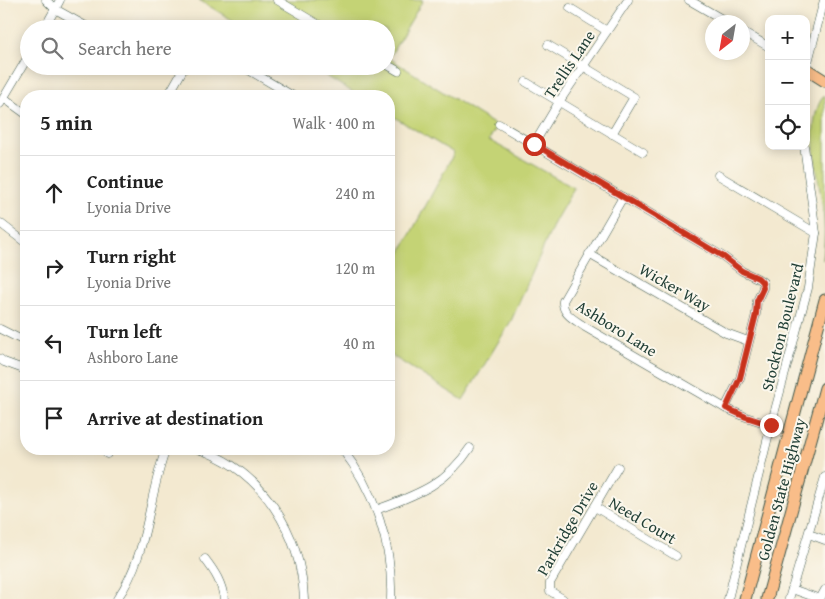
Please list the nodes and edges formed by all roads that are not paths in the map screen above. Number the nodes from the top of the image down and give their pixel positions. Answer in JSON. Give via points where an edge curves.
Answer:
{"nodes":[{"id":1,"x":46,"y":0,"type":"edge"},
{"id":2,"x":60,"y":0,"type":"edge"},
{"id":3,"x":277,"y":0,"type":"edge"},
{"id":4,"x":628,"y":0,"type":"edge"},
{"id":5,"x":689,"y":0,"type":"edge"},
{"id":6,"x":824,"y":0,"type":"edge"},
{"id":7,"x":55,"y":8,"type":"junction"},
{"id":8,"x":570,"y":8,"type":"dead end"},
{"id":9,"x":715,"y":15,"type":"edge"},
{"id":10,"x":49,"y":20,"type":"edge"},
{"id":11,"x":76,"y":20,"type":"edge"},
{"id":12,"x":311,"y":20,"type":"edge"},
{"id":13,"x":608,"y":31,"type":"junction"},
{"id":14,"x":750,"y":36,"type":"edge"},
{"id":15,"x":548,"y":45,"type":"dead end"},
{"id":16,"x":765,"y":45,"type":"edge"},
{"id":17,"x":808,"y":60,"type":"edge"},
{"id":18,"x":583,"y":66,"type":"junction"},
{"id":19,"x":395,"y":69,"type":"edge"},
{"id":20,"x":20,"y":70,"type":"edge"},
{"id":21,"x":810,"y":70,"type":"edge"},
{"id":22,"x":398,"y":71,"type":"dead end"},
{"id":23,"x":810,"y":72,"type":"edge"},
{"id":24,"x":825,"y":72,"type":"edge"},
{"id":25,"x":180,"y":75,"type":"edge"},
{"id":26,"x":257,"y":75,"type":"edge"},
{"id":27,"x":825,"y":81,"type":"edge"},
{"id":28,"x":526,"y":82,"type":"dead end"},
{"id":29,"x":171,"y":90,"type":"edge"},
{"id":30,"x":283,"y":90,"type":"edge"},
{"id":31,"x":2,"y":101,"type":"edge"},
{"id":32,"x":559,"y":102,"type":"junction"},
{"id":33,"x":20,"y":111,"type":"edge"},
{"id":34,"x":499,"y":124,"type":"dead end"},
{"id":35,"x":612,"y":134,"type":"junction"},
{"id":36,"x":534,"y":144,"type":"junction"},
{"id":37,"x":805,"y":150,"type":"edge"},
{"id":38,"x":643,"y":152,"type":"dead end"},
{"id":39,"x":718,"y":175,"type":"dead end"},
{"id":40,"x":623,"y":197,"type":"junction"},
{"id":41,"x":0,"y":223,"type":"edge"},
{"id":42,"x":816,"y":233,"type":"junction"},
{"id":43,"x":20,"y":238,"type":"edge"},
{"id":44,"x":589,"y":254,"type":"junction"},
{"id":45,"x":825,"y":300,"type":"edge"},
{"id":46,"x":1,"y":334,"type":"edge"},
{"id":47,"x":20,"y":340,"type":"edge"},
{"id":48,"x":748,"y":341,"type":"junction"},
{"id":49,"x":0,"y":359,"type":"edge"},
{"id":50,"x":20,"y":368,"type":"edge"},
{"id":51,"x":825,"y":388,"type":"edge"},
{"id":52,"x":726,"y":408,"type":"junction"},
{"id":53,"x":771,"y":425,"type":"junction"},
{"id":54,"x":470,"y":448,"type":"dead end"},
{"id":55,"x":164,"y":455,"type":"edge"},
{"id":56,"x":212,"y":455,"type":"edge"},
{"id":57,"x":346,"y":455,"type":"edge"},
{"id":58,"x":618,"y":467,"type":"dead end"},
{"id":59,"x":825,"y":477,"type":"edge"},
{"id":60,"x":595,"y":507,"type":"junction"},
{"id":61,"x":376,"y":510,"type":"junction"},
{"id":62,"x":809,"y":534,"type":"junction"},
{"id":63,"x":825,"y":540,"type":"edge"},
{"id":64,"x":676,"y":556,"type":"dead end"},
{"id":65,"x":205,"y":559,"type":"dead end"},
{"id":66,"x":792,"y":589,"type":"junction"},
{"id":67,"x":825,"y":590,"type":"edge"},
{"id":68,"x":118,"y":599,"type":"edge"},
{"id":69,"x":224,"y":599,"type":"edge"},
{"id":70,"x":304,"y":599,"type":"edge"},
{"id":71,"x":391,"y":599,"type":"edge"},
{"id":72,"x":562,"y":599,"type":"edge"},
{"id":73,"x":728,"y":599,"type":"edge"},
{"id":74,"x":745,"y":599,"type":"edge"},
{"id":75,"x":767,"y":599,"type":"edge"},
{"id":76,"x":789,"y":599,"type":"edge"},
{"id":77,"x":820,"y":599,"type":"edge"}],
"edges":[{"from":1,"to":7,"type":"street"},
{"from":2,"to":7,"type":"street"},
{"from":3,"to":12,"type":"street"},
{"from":4,"to":13,"type":"street","name":"Trellis Lane"},
{"from":5,"to":9,"type":"street"},
{"from":6,"to":17,"type":"street"},
{"from":7,"to":10,"type":"street"},
{"from":7,"to":11,"type":"street"},
{"from":8,"to":13,"type":"street"},
{"from":13,"to":18,"type":"street","name":"Trellis Lane"},
{"from":14,"to":16,"type":"street"},
{"from":15,"to":18,"type":"street"},
{"from":18,"to":32,"type":"street","name":"Trellis Lane"},
{"from":18,"to":35,"type":"street","via":[[634,97]]},
{"from":19,"to":22,"type":"street"},
{"from":20,"to":31,"type":"street"},
{"from":21,"to":24,"type":"highway"},
{"from":23,"to":27,"type":"highway"},
{"from":25,"to":29,"type":"street"},
{"from":26,"to":30,"type":"street"},
{"from":28,"to":32,"type":"street"},
{"from":31,"to":33,"type":"street"},
{"from":32,"to":35,"type":"street"},
{"from":32,"to":36,"type":"street","name":"Trellis Lane"},
{"from":34,"to":36,"type":"street"},
{"from":35,"to":38,"type":"street"},
{"from":36,"to":40,"type":"street"},
{"from":37,"to":42,"type":"street","name":"Stockton Boulevard"},
{"from":39,"to":42,"type":"street"},
{"from":40,"to":44,"type":"street","name":"Ashboro Lane"},
{"from":40,"to":48,"type":"street","via":[[762,282]]},
{"from":41,"to":43,"type":"street"},
{"from":42,"to":53,"type":"street","name":"Stockton Boulevard","via":[[808,288]]},
{"from":44,"to":48,"type":"street","name":"Wicker Way","via":[[726,333]]},
{"from":44,"to":52,"type":"street","name":"Ashboro Lane","via":[[563,301],[564,312]]},
{"from":45,"to":74,"type":"highway","name":"Golden State Highway"},
{"from":46,"to":47,"type":"street"},
{"from":48,"to":52,"type":"street","via":[[740,378]]},
{"from":49,"to":50,"type":"street"},
{"from":51,"to":75,"type":"highway","name":"Golden State Highway"},
{"from":52,"to":53,"type":"street","name":"Ashboro Lane"},
{"from":53,"to":73,"type":"street","name":"Stockton Boulevard"},
{"from":54,"to":61,"type":"street","via":[[455,468],[436,484]]},
{"from":55,"to":68,"type":"street","via":[[154,487],[144,543]]},
{"from":56,"to":70,"type":"street","via":[[241,472],[274,505],[297,552]]},
{"from":57,"to":61,"type":"street"},
{"from":58,"to":60,"type":"street","name":"Parkridge Drive"},
{"from":59,"to":62,"type":"street"},
{"from":60,"to":64,"type":"street","name":"Need Court"},
{"from":60,"to":72,"type":"street","name":"Parkridge Drive","via":[[550,583],[550,591]]},
{"from":61,"to":71,"type":"street","via":[[388,551]]},
{"from":62,"to":63,"type":"street"},
{"from":62,"to":66,"type":"street"},
{"from":65,"to":69,"type":"street","via":[[218,577]]},
{"from":66,"to":76,"type":"street"},
{"from":66,"to":77,"type":"street"},
{"from":67,"to":77,"type":"street"}]}
